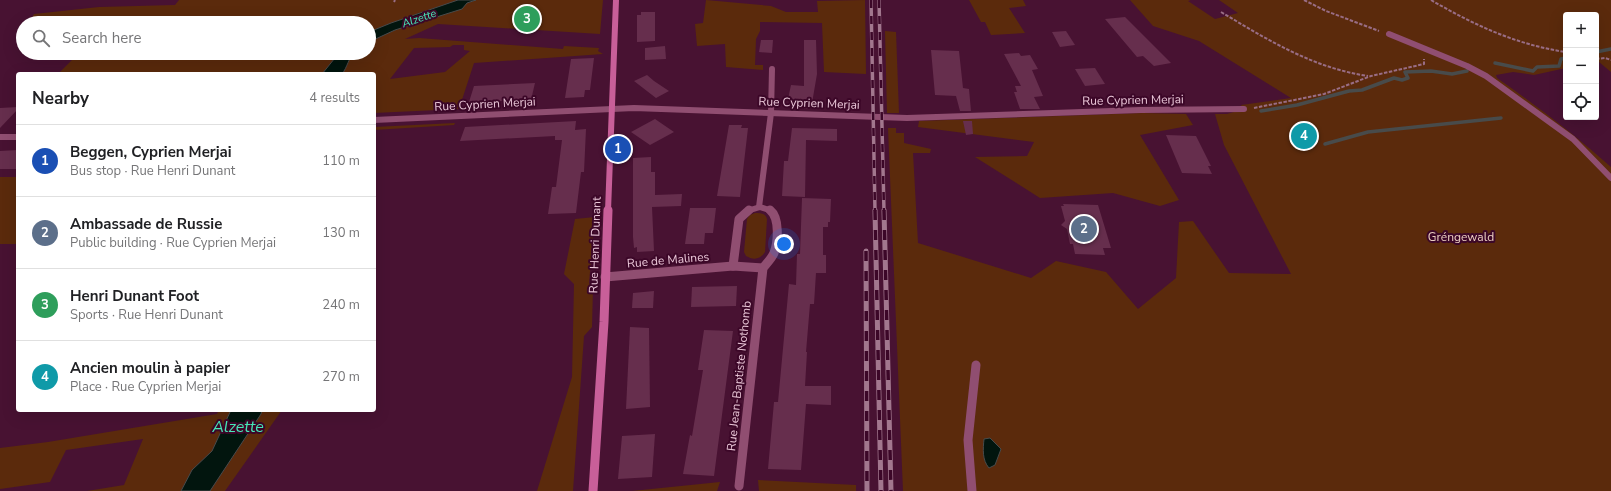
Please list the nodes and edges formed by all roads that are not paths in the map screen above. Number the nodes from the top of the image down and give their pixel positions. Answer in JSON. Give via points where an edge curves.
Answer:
{"nodes":[{"id":1,"x":616,"y":0,"type":"edge"},
{"id":2,"x":1389,"y":34,"type":"road end"},
{"id":3,"x":772,"y":69,"type":"dead end"},
{"id":4,"x":611,"y":109,"type":"junction"},
{"id":5,"x":1244,"y":109,"type":"road end"},
{"id":6,"x":771,"y":113,"type":"junction"},
{"id":7,"x":376,"y":120,"type":"edge"},
{"id":8,"x":16,"y":137,"type":"edge"},
{"id":9,"x":0,"y":138,"type":"edge"},
{"id":10,"x":1611,"y":178,"type":"edge"},
{"id":11,"x":759,"y":207,"type":"junction"},
{"id":12,"x":733,"y":266,"type":"junction"},
{"id":13,"x":763,"y":268,"type":"junction"},
{"id":14,"x":605,"y":277,"type":"junction"},
{"id":15,"x":976,"y":365,"type":"dead end"},
{"id":16,"x":739,"y":488,"type":"edge"},
{"id":17,"x":592,"y":491,"type":"edge"},
{"id":18,"x":972,"y":491,"type":"edge"}],
"edges":[{"from":1,"to":4,"type":"main road","name":"Rue Henri Dunant"},
{"from":2,"to":10,"type":"street","via":[[1486,76],[1573,139]]},
{"from":3,"to":6,"type":"street"},
{"from":4,"to":6,"type":"street","name":"Rue Cyprien Merjai"},
{"from":4,"to":7,"type":"street","name":"Rue Cyprien Merjai"},
{"from":4,"to":14,"type":"main road","name":"Rue Henri Dunant"},
{"from":5,"to":6,"type":"street","name":"Rue Cyprien Merjai","via":[[907,118]]},
{"from":6,"to":11,"type":"street"},
{"from":8,"to":9,"type":"street"},
{"from":11,"to":12,"type":"street","via":[[743,213],[739,219]]},
{"from":11,"to":13,"type":"street","name":"Rue Jean-Baptiste Nothomb","via":[[774,213],[776,219],[774,253]]},
{"from":12,"to":13,"type":"street"},
{"from":12,"to":14,"type":"street","name":"Rue de Malines"},
{"from":13,"to":16,"type":"street","name":"Rue Jean-Baptiste Nothomb"},
{"from":14,"to":17,"type":"main road","name":"Rue Henri Dunant"},
{"from":15,"to":18,"type":"street","via":[[968,440]]}]}
